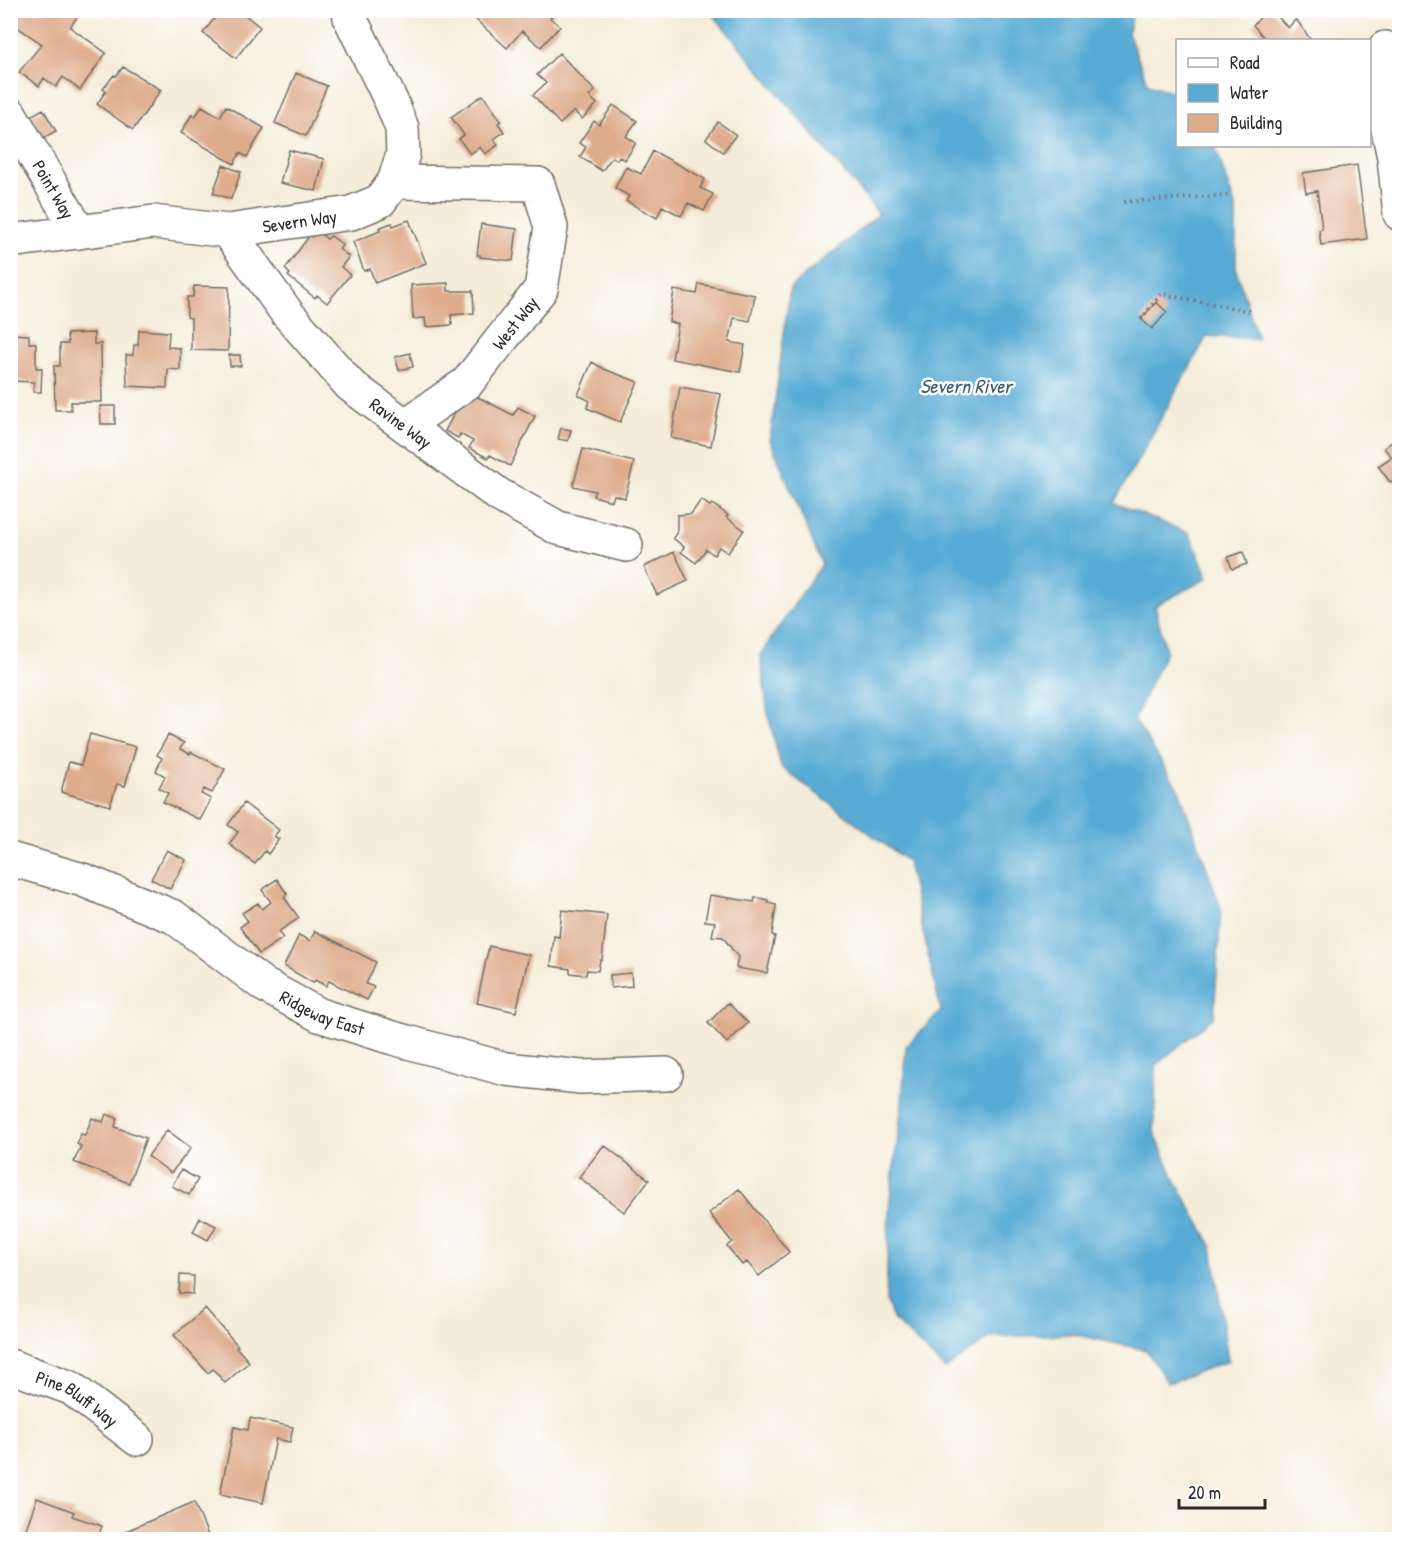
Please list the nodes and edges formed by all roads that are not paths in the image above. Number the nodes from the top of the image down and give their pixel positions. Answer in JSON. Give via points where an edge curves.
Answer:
{"nodes":[{"id":1,"x":349,"y":10,"type":"edge"},
{"id":2,"x":1400,"y":53,"type":"edge"},
{"id":3,"x":10,"y":114,"type":"edge"},
{"id":4,"x":394,"y":182,"type":"junction"},
{"id":5,"x":1400,"y":214,"type":"edge"},
{"id":6,"x":228,"y":231,"type":"junction"},
{"id":7,"x":79,"y":232,"type":"junction"},
{"id":8,"x":10,"y":241,"type":"edge"},
{"id":9,"x":406,"y":424,"type":"junction"},
{"id":10,"x":626,"y":545,"type":"dead end"},
{"id":11,"x":10,"y":859,"type":"edge"},
{"id":12,"x":666,"y":1074,"type":"dead end"},
{"id":13,"x":10,"y":1366,"type":"edge"},
{"id":14,"x":137,"y":1439,"type":"dead end"}],
"edges":[{"from":1,"to":4,"type":"street","name":"Severn Way","via":[[402,128],[403,154]]},
{"from":2,"to":5,"type":"street","via":[[1385,48],[1375,71],[1394,157]]},
{"from":3,"to":7,"type":"street","name":"Point Way"},
{"from":4,"to":6,"type":"street","name":"Severn Way","via":[[380,201],[351,213]]},
{"from":4,"to":9,"type":"street","name":"West Way","via":[[538,184],[550,226],[541,289],[467,383]]},
{"from":6,"to":7,"type":"street","name":"Severn Way","via":[[153,222]]},
{"from":6,"to":9,"type":"street","name":"Ravine Way","via":[[287,313],[350,385]]},
{"from":7,"to":8,"type":"street","name":"Severn Way"},
{"from":9,"to":10,"type":"street","name":"Ravine Way","via":[[499,495],[558,528]]},
{"from":11,"to":12,"type":"street","name":"Ridgeway East","via":[[83,880],[174,917],[264,985],[319,1015],[506,1069],[581,1077]]},
{"from":13,"to":14,"type":"street","name":"Pine Bluff Way","via":[[71,1388]]}]}
